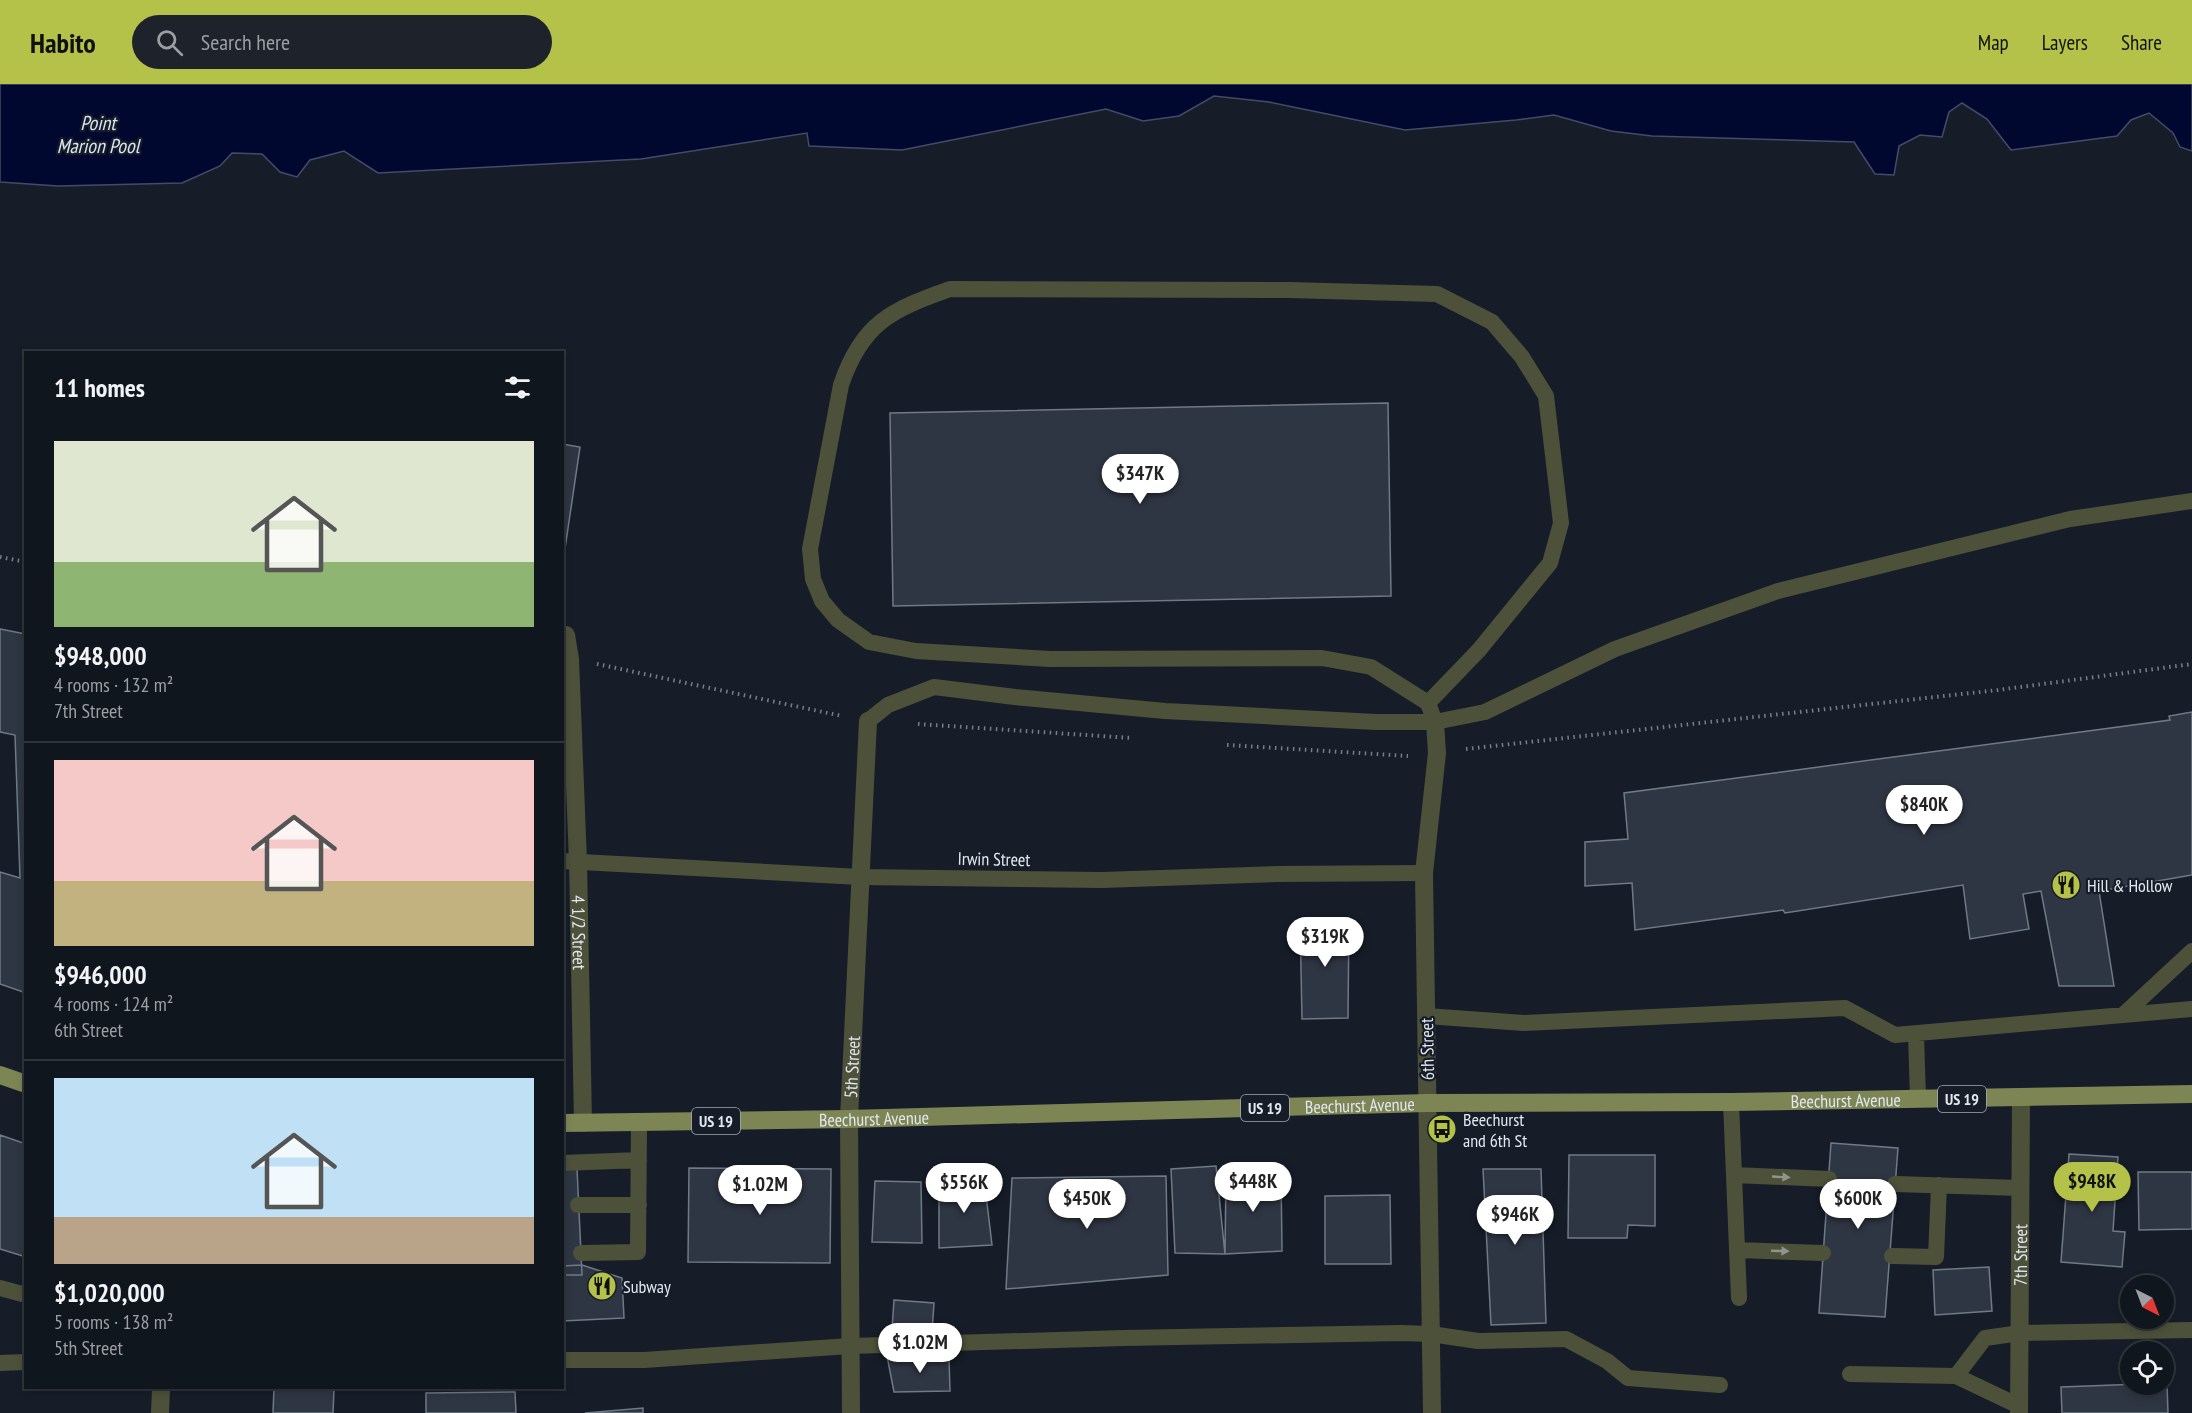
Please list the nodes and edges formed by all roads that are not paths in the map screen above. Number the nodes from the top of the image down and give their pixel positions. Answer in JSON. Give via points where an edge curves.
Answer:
{"nodes":[{"id":1,"x":2192,"y":501,"type":"edge"},
{"id":2,"x":564,"y":634,"type":"edge"},
{"id":3,"x":1428,"y":703,"type":"junction"},
{"id":4,"x":868,"y":721,"type":"joint"},
{"id":5,"x":1435,"y":722,"type":"junction"},
{"id":6,"x":570,"y":862,"type":"edge"},
{"id":7,"x":1424,"y":873,"type":"junction"},
{"id":8,"x":860,"y":877,"type":"junction"},
{"id":9,"x":2192,"y":951,"type":"edge"},
{"id":10,"x":2192,"y":1009,"type":"edge"},
{"id":11,"x":2123,"y":1015,"type":"junction"},
{"id":12,"x":1426,"y":1016,"type":"junction"},
{"id":13,"x":1916,"y":1034,"type":"junction"},
{"id":14,"x":0,"y":1075,"type":"edge"},
{"id":15,"x":24,"y":1083,"type":"edge"},
{"id":16,"x":2192,"y":1094,"type":"edge"},
{"id":17,"x":2021,"y":1098,"type":"junction"},
{"id":18,"x":1918,"y":1099,"type":"junction"},
{"id":19,"x":1731,"y":1102,"type":"junction"},
{"id":20,"x":1427,"y":1103,"type":"junction"},
{"id":21,"x":849,"y":1119,"type":"junction"},
{"id":22,"x":639,"y":1122,"type":"junction"},
{"id":23,"x":564,"y":1123,"type":"edge"},
{"id":24,"x":583,"y":1123,"type":"junction"},
{"id":25,"x":639,"y":1160,"type":"junction"},
{"id":26,"x":564,"y":1163,"type":"edge"},
{"id":27,"x":1734,"y":1175,"type":"junction"},
{"id":28,"x":1829,"y":1179,"type":"dead end"},
{"id":29,"x":1895,"y":1184,"type":"dead end"},
{"id":30,"x":1939,"y":1185,"type":"junction"},
{"id":31,"x":2020,"y":1188,"type":"junction"},
{"id":32,"x":578,"y":1205,"type":"dead end"},
{"id":33,"x":639,"y":1205,"type":"junction"},
{"id":34,"x":1737,"y":1250,"type":"junction"},
{"id":35,"x":581,"y":1253,"type":"dead end"},
{"id":36,"x":1823,"y":1253,"type":"dead end"},
{"id":37,"x":1892,"y":1256,"type":"dead end"},
{"id":38,"x":0,"y":1288,"type":"edge"},
{"id":39,"x":24,"y":1294,"type":"edge"},
{"id":40,"x":1739,"y":1298,"type":"dead end"},
{"id":41,"x":2192,"y":1330,"type":"edge"},
{"id":42,"x":2020,"y":1333,"type":"junction"},
{"id":43,"x":1431,"y":1334,"type":"junction"},
{"id":44,"x":850,"y":1346,"type":"junction"},
{"id":45,"x":564,"y":1360,"type":"edge"},
{"id":46,"x":24,"y":1362,"type":"edge"},
{"id":47,"x":0,"y":1363,"type":"edge"},
{"id":48,"x":1850,"y":1374,"type":"dead end"},
{"id":49,"x":1956,"y":1376,"type":"junction"},
{"id":50,"x":1720,"y":1384,"type":"dead end"},
{"id":51,"x":161,"y":1389,"type":"edge"},
{"id":52,"x":2019,"y":1410,"type":"edge"},
{"id":53,"x":160,"y":1413,"type":"edge"},
{"id":54,"x":851,"y":1413,"type":"edge"},
{"id":55,"x":1432,"y":1413,"type":"edge"}],
"edges":[{"from":1,"to":5,"type":"lane","via":[[2070,519],[1778,591],[1615,649],[1485,712]]},
{"from":2,"to":6,"type":"street","name":"4 1/2 Street","via":[[570,659]]},
{"from":3,"to":3,"type":"lane","via":[[1479,650],[1550,563],[1561,523],[1546,396],[1522,357],[1492,322],[1437,294],[950,290],[909,304],[886,317],[850,359],[841,385],[810,549],[813,579],[822,601],[838,620],[869,642],[916,651],[1050,659],[1322,658],[1371,667]]},
{"from":3,"to":5,"type":"lane"},
{"from":4,"to":5,"type":"lane","via":[[888,705],[933,687],[1165,711]]},
{"from":4,"to":8,"type":"street","name":"5th Street"},
{"from":5,"to":7,"type":"street","name":"6th Street","via":[[1437,753]]},
{"from":6,"to":8,"type":"lane","name":"Irwin Street"},
{"from":6,"to":24,"type":"street","name":"4 1/2 Street"},
{"from":7,"to":8,"type":"lane","name":"Irwin Street","via":[[1102,880]]},
{"from":7,"to":12,"type":"street","name":"6th Street"},
{"from":8,"to":21,"type":"street","name":"5th Street"},
{"from":9,"to":11,"type":"lane"},
{"from":10,"to":11,"type":"lane"},
{"from":11,"to":13,"type":"lane"},
{"from":12,"to":13,"type":"lane","via":[[1524,1023],[1845,1008],[1895,1035]]},
{"from":12,"to":20,"type":"street","name":"6th Street"},
{"from":13,"to":18,"type":"lane"},
{"from":14,"to":15,"type":"main road"},
{"from":16,"to":17,"type":"main road","name":"Beechurst Avenue","number":"US 19"},
{"from":17,"to":18,"type":"main road","name":"Beechurst Avenue","number":"US 19"},
{"from":17,"to":31,"type":"street","name":"7th Street"},
{"from":18,"to":19,"type":"main road","name":"Beechurst Avenue","number":"US 19"},
{"from":19,"to":20,"type":"main road","name":"Beechurst Avenue","number":"US 19"},
{"from":19,"to":27,"type":"lane"},
{"from":20,"to":21,"type":"main road","name":"Beechurst Avenue","number":"US 19"},
{"from":20,"to":43,"type":"street","name":"6th Street"},
{"from":21,"to":22,"type":"main road","name":"Beechurst Avenue","number":"US 19"},
{"from":21,"to":44,"type":"street","name":"5th Street"},
{"from":22,"to":24,"type":"main road","name":"Beechurst Avenue","number":"US 19"},
{"from":22,"to":25,"type":"lane"},
{"from":23,"to":24,"type":"main road","name":"Beechurst Avenue","number":"US 19"},
{"from":25,"to":26,"type":"lane"},
{"from":25,"to":33,"type":"lane"},
{"from":27,"to":28,"type":"lane","one_way":true},
{"from":27,"to":34,"type":"lane"},
{"from":29,"to":30,"type":"lane"},
{"from":30,"to":31,"type":"lane"},
{"from":30,"to":37,"type":"lane","via":[[1936,1257]]},
{"from":31,"to":42,"type":"street","name":"7th Street"},
{"from":32,"to":33,"type":"lane"},
{"from":33,"to":35,"type":"lane","via":[[638,1252]]},
{"from":34,"to":36,"type":"lane","one_way":true},
{"from":34,"to":40,"type":"lane"},
{"from":38,"to":39,"type":"lane"},
{"from":41,"to":42,"type":"lane"},
{"from":42,"to":49,"type":"lane","via":[[1985,1338]]},
{"from":42,"to":52,"type":"street","name":"7th Street"},
{"from":43,"to":44,"type":"lane"},
{"from":43,"to":50,"type":"lane","via":[[1478,1341],[1566,1340],[1607,1361],[1628,1378]]},
{"from":43,"to":55,"type":"street","name":"6th Street"},
{"from":44,"to":45,"type":"lane","via":[[645,1360]]},
{"from":44,"to":54,"type":"street","name":"5th Street"},
{"from":46,"to":47,"type":"lane"},
{"from":48,"to":49,"type":"lane"},
{"from":49,"to":52,"type":"lane"},
{"from":51,"to":53,"type":"street"}]}
